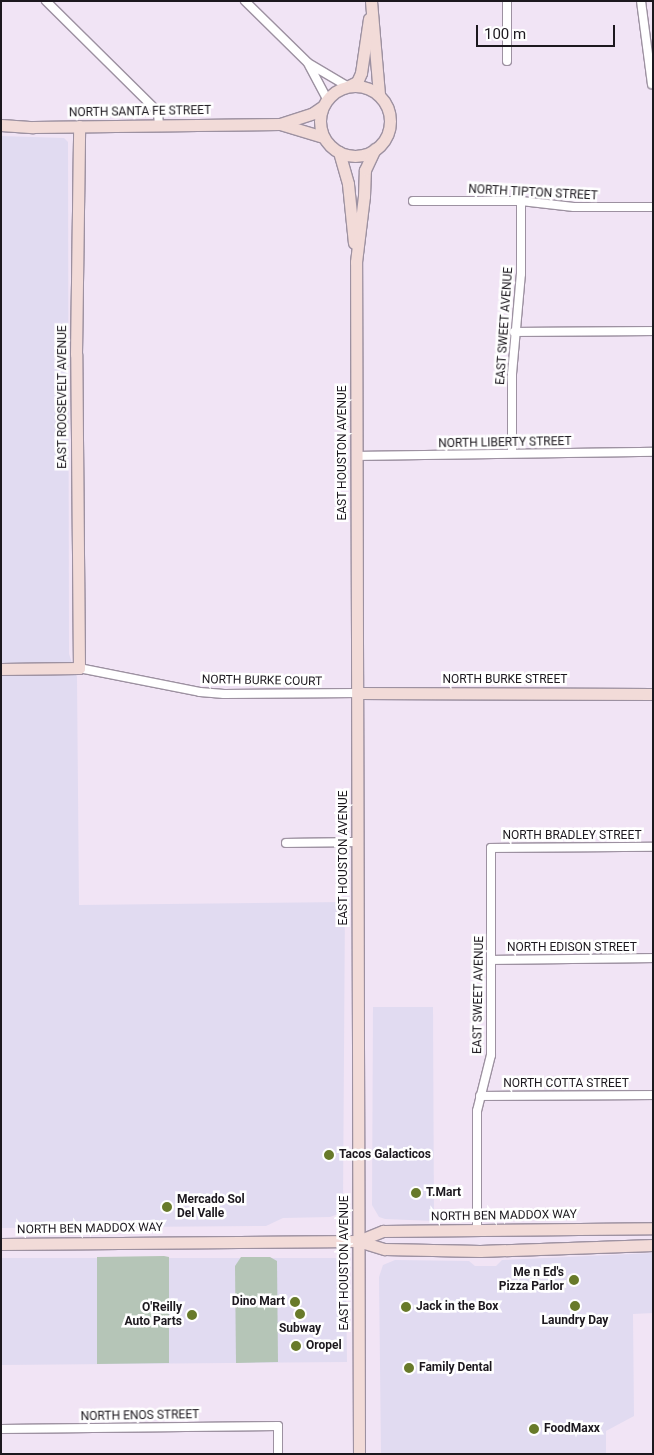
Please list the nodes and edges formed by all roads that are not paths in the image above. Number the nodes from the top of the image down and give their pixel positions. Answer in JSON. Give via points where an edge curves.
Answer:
{"nodes":[{"id":1,"x":46,"y":1,"type":"edge"},
{"id":2,"x":245,"y":1,"type":"edge"},
{"id":3,"x":507,"y":1,"type":"edge"},
{"id":4,"x":641,"y":1,"type":"edge"},
{"id":5,"x":371,"y":4,"type":"edge"},
{"id":6,"x":507,"y":61,"type":"dead end"},
{"id":7,"x":308,"y":63,"type":"junction"},
{"id":8,"x":652,"y":84,"type":"edge"},
{"id":9,"x":348,"y":86,"type":"junction"},
{"id":10,"x":379,"y":95,"type":"junction"},
{"id":11,"x":325,"y":103,"type":"junction"},
{"id":12,"x":280,"y":124,"type":"junction"},
{"id":13,"x":1,"y":125,"type":"edge"},
{"id":14,"x":79,"y":126,"type":"junction"},
{"id":15,"x":159,"y":126,"type":"junction"},
{"id":16,"x":323,"y":137,"type":"junction"},
{"id":17,"x":375,"y":149,"type":"junction"},
{"id":18,"x":339,"y":152,"type":"junction"},
{"id":19,"x":413,"y":200,"type":"dead end"},
{"id":20,"x":521,"y":201,"type":"junction"},
{"id":21,"x":653,"y":207,"type":"edge"},
{"id":22,"x":356,"y":262,"type":"junction"},
{"id":23,"x":653,"y":331,"type":"edge"},
{"id":24,"x":514,"y":332,"type":"junction"},
{"id":25,"x":653,"y":452,"type":"edge"},
{"id":26,"x":512,"y":453,"type":"junction"},
{"id":27,"x":357,"y":456,"type":"junction"},
{"id":28,"x":79,"y":668,"type":"junction"},
{"id":29,"x":1,"y":669,"type":"edge"},
{"id":30,"x":358,"y":693,"type":"junction"},
{"id":31,"x":653,"y":694,"type":"edge"},
{"id":32,"x":358,"y":842,"type":"junction"},
{"id":33,"x":286,"y":843,"type":"dead end"},
{"id":34,"x":653,"y":847,"type":"edge"},
{"id":35,"x":491,"y":848,"type":"joint"},
{"id":36,"x":653,"y":958,"type":"edge"},
{"id":37,"x":491,"y":960,"type":"junction"},
{"id":38,"x":653,"y":1095,"type":"edge"},
{"id":39,"x":480,"y":1096,"type":"junction"},
{"id":40,"x":653,"y":1228,"type":"edge"},
{"id":41,"x":477,"y":1231,"type":"junction"},
{"id":42,"x":358,"y":1241,"type":"junction"},
{"id":43,"x":1,"y":1244,"type":"edge"},
{"id":44,"x":653,"y":1245,"type":"edge"},
{"id":45,"x":1,"y":1429,"type":"edge"},
{"id":46,"x":278,"y":1454,"type":"edge"},
{"id":47,"x":359,"y":1454,"type":"edge"}],
"edges":[{"from":1,"to":15,"type":"street","via":[[158,112]]},
{"from":2,"to":7,"type":"street"},
{"from":3,"to":6,"type":"street"},
{"from":4,"to":8,"type":"street"},
{"from":5,"to":9,"type":"main road","via":[[362,73],[357,82]]},
{"from":5,"to":10,"type":"main road"},
{"from":7,"to":9,"type":"street"},
{"from":7,"to":11,"type":"street"},
{"from":9,"to":10,"type":"main road","via":[[370,89]]},
{"from":9,"to":11,"type":"main road","via":[[336,91]]},
{"from":10,"to":17,"type":"main road","via":[[386,105],[389,128]]},
{"from":11,"to":12,"type":"main road","name":"NORTH SANTA FE STREET","via":[[313,113]]},
{"from":11,"to":16,"type":"main road","via":[[320,127]]},
{"from":12,"to":15,"type":"main road","name":"NORTH SANTA FE STREET"},
{"from":12,"to":16,"type":"main road","name":"NORTH SANTA FE STREET"},
{"from":13,"to":14,"type":"main road","name":"NORTH SANTA FE STREET"},
{"from":14,"to":15,"type":"main road","name":"NORTH SANTA FE STREET"},
{"from":14,"to":28,"type":"main road","name":"EAST ROOSEVELT AVENUE","via":[[76,354]]},
{"from":16,"to":18,"type":"main road"},
{"from":17,"to":18,"type":"main road","via":[[358,156]]},
{"from":17,"to":22,"type":"main road","name":"EAST HOUSTON AVENUE","via":[[365,170]]},
{"from":18,"to":22,"type":"main road","name":"EAST HOUSTON AVENUE","via":[[348,184]]},
{"from":19,"to":20,"type":"street","name":"NORTH TIPTON STREET"},
{"from":20,"to":21,"type":"street","name":"NORTH TIPTON STREET","via":[[557,207]]},
{"from":20,"to":24,"type":"street","name":"EAST SWEET AVENUE","via":[[521,274]]},
{"from":22,"to":27,"type":"main road","name":"EAST HOUSTON AVENUE"},
{"from":23,"to":24,"type":"street"},
{"from":24,"to":26,"type":"street","name":"EAST SWEET AVENUE"},
{"from":25,"to":26,"type":"street","name":"NORTH LIBERTY STREET"},
{"from":26,"to":27,"type":"street","name":"NORTH LIBERTY STREET"},
{"from":27,"to":30,"type":"main road","name":"EAST HOUSTON AVENUE"},
{"from":28,"to":29,"type":"main road"},
{"from":28,"to":30,"type":"street","name":"NORTH BURKE COURT","via":[[200,692]]},
{"from":30,"to":31,"type":"main road","name":"NORTH BURKE STREET"},
{"from":30,"to":32,"type":"main road","name":"EAST HOUSTON AVENUE"},
{"from":32,"to":33,"type":"street"},
{"from":32,"to":42,"type":"main road","name":"EAST HOUSTON AVENUE"},
{"from":34,"to":35,"type":"street","name":"NORTH BRADLEY STREET"},
{"from":35,"to":37,"type":"street","name":"EAST SWEET AVENUE"},
{"from":36,"to":37,"type":"street","name":"NORTH EDISON STREET"},
{"from":37,"to":39,"type":"street","name":"EAST SWEET AVENUE","via":[[491,1055]]},
{"from":38,"to":39,"type":"street","name":"NORTH COTTA STREET"},
{"from":39,"to":41,"type":"street","name":"EAST SWEET AVENUE","via":[[477,1111]]},
{"from":40,"to":41,"type":"main road","name":"NORTH BEN MADDOX WAY"},
{"from":41,"to":42,"type":"main road","name":"NORTH BEN MADDOX WAY","via":[[383,1232]]},
{"from":42,"to":43,"type":"main road","name":"NORTH BEN MADDOX WAY"},
{"from":42,"to":44,"type":"main road","name":"NORTH BEN MADDOX WAY","via":[[386,1249],[480,1251]]},
{"from":42,"to":47,"type":"main road","name":"EAST HOUSTON AVENUE"},
{"from":45,"to":46,"type":"street","name":"NORTH ENOS STREET","via":[[278,1426]]}]}
